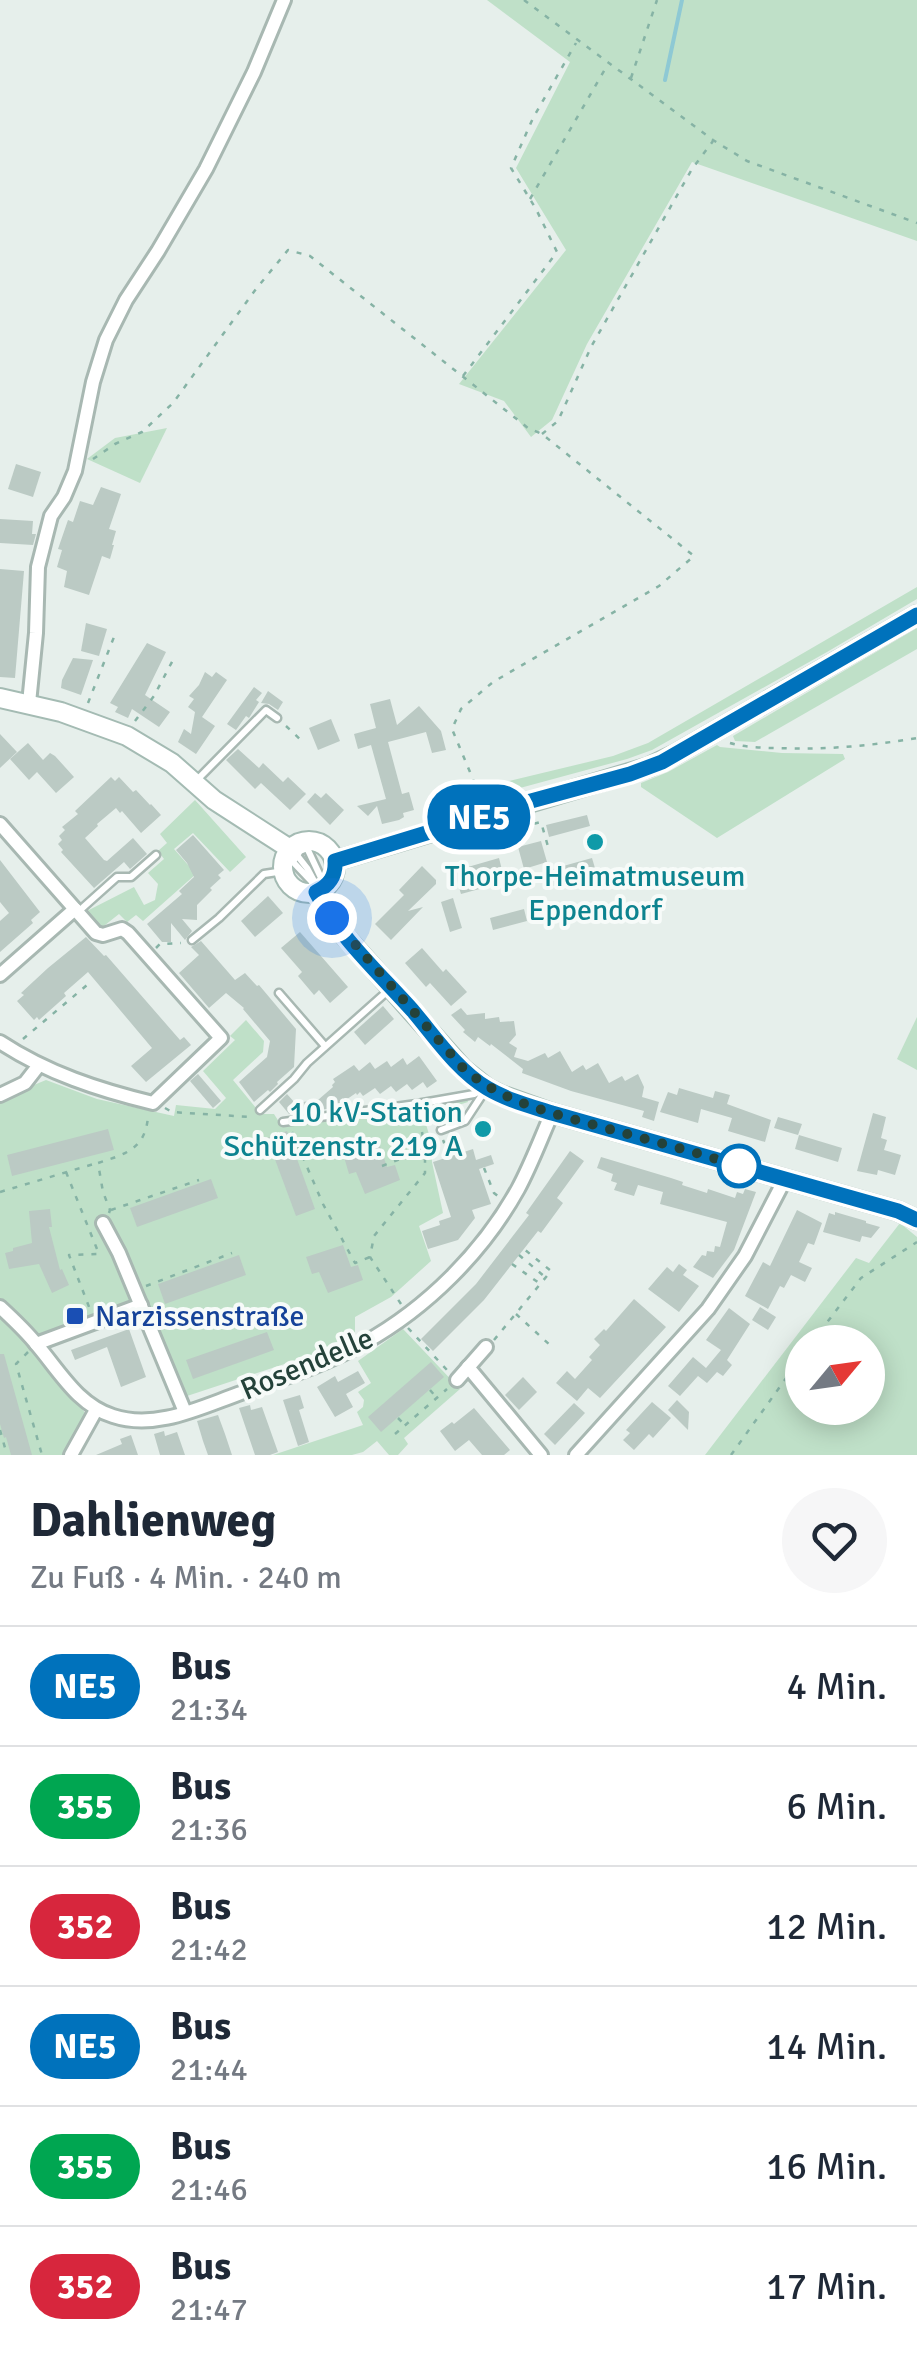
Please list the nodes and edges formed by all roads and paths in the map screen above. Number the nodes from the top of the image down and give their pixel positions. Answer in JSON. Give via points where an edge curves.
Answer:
{"nodes":[{"id":1,"x":284,"y":0,"type":"edge"},
{"id":2,"x":524,"y":0,"type":"edge"},
{"id":3,"x":658,"y":0,"type":"edge"},
{"id":4,"x":578,"y":40,"type":"junction"},
{"id":5,"x":608,"y":62,"type":"junction"},
{"id":6,"x":631,"y":79,"type":"junction"},
{"id":7,"x":714,"y":140,"type":"junction"},
{"id":8,"x":530,"y":199,"type":"junction"},
{"id":9,"x":917,"y":223,"type":"edge"},
{"id":10,"x":462,"y":377,"type":"junction"},
{"id":11,"x":542,"y":434,"type":"junction"},
{"id":12,"x":75,"y":471,"type":"junction"},
{"id":13,"x":917,"y":615,"type":"edge"},
{"id":14,"x":114,"y":638,"type":"dead end"},
{"id":15,"x":173,"y":660,"type":"dead end"},
{"id":16,"x":0,"y":698,"type":"edge"},
{"id":17,"x":29,"y":703,"type":"junction"},
{"id":18,"x":82,"y":718,"type":"junction"},
{"id":19,"x":277,"y":718,"type":"joint"},
{"id":20,"x":716,"y":732,"type":"junction"},
{"id":21,"x":127,"y":736,"type":"junction"},
{"id":22,"x":917,"y":738,"type":"edge"},
{"id":23,"x":303,"y":742,"type":"dead end"},
{"id":24,"x":195,"y":782,"type":"junction"},
{"id":25,"x":488,"y":814,"type":"junction"},
{"id":26,"x":0,"y":824,"type":"edge"},
{"id":27,"x":509,"y":825,"type":"dead end"},
{"id":28,"x":549,"y":850,"type":"dead end"},
{"id":29,"x":293,"y":852,"type":"junction"},
{"id":30,"x":156,"y":855,"type":"dead end"},
{"id":31,"x":335,"y":861,"type":"junction"},
{"id":32,"x":284,"y":871,"type":"junction"},
{"id":33,"x":316,"y":887,"type":"junction"},
{"id":34,"x":76,"y":910,"type":"junction"},
{"id":35,"x":192,"y":940,"type":"joint"},
{"id":36,"x":147,"y":955,"type":"junction"},
{"id":37,"x":0,"y":975,"type":"edge"},
{"id":38,"x":87,"y":985,"type":"dead end"},
{"id":39,"x":392,"y":988,"type":"junction"},
{"id":40,"x":278,"y":994,"type":"dead end"},
{"id":41,"x":6,"y":1046,"type":"edge"},
{"id":42,"x":325,"y":1046,"type":"junction"},
{"id":43,"x":39,"y":1065,"type":"junction"},
{"id":44,"x":487,"y":1088,"type":"junction"},
{"id":45,"x":0,"y":1095,"type":"edge"},
{"id":46,"x":154,"y":1103,"type":"junction"},
{"id":47,"x":417,"y":1104,"type":"junction"},
{"id":48,"x":260,"y":1110,"type":"dead end"},
{"id":49,"x":552,"y":1113,"type":"junction"},
{"id":50,"x":251,"y":1117,"type":"dead end"},
{"id":51,"x":286,"y":1122,"type":"joint"},
{"id":52,"x":440,"y":1130,"type":"joint"},
{"id":53,"x":424,"y":1149,"type":"junction"},
{"id":54,"x":98,"y":1162,"type":"junction"},
{"id":55,"x":382,"y":1166,"type":"dead end"},
{"id":56,"x":484,"y":1168,"type":"dead end"},
{"id":57,"x":66,"y":1172,"type":"junction"},
{"id":58,"x":785,"y":1179,"type":"junction"},
{"id":59,"x":199,"y":1180,"type":"dead end"},
{"id":60,"x":0,"y":1192,"type":"edge"},
{"id":61,"x":508,"y":1204,"type":"junction"},
{"id":62,"x":110,"y":1210,"type":"junction"},
{"id":63,"x":917,"y":1220,"type":"edge"},
{"id":64,"x":103,"y":1224,"type":"joint"},
{"id":65,"x":917,"y":1242,"type":"edge"},
{"id":66,"x":524,"y":1249,"type":"dead end"},
{"id":67,"x":232,"y":1253,"type":"dead end"},
{"id":68,"x":519,"y":1255,"type":"dead end"},
{"id":69,"x":370,"y":1257,"type":"junction"},
{"id":70,"x":512,"y":1264,"type":"dead end"},
{"id":71,"x":546,"y":1278,"type":"junction"},
{"id":72,"x":540,"y":1284,"type":"junction"},
{"id":73,"x":135,"y":1290,"type":"junction"},
{"id":74,"x":141,"y":1304,"type":"junction"},
{"id":75,"x":0,"y":1307,"type":"edge"},
{"id":76,"x":516,"y":1314,"type":"junction"},
{"id":77,"x":404,"y":1317,"type":"junction"},
{"id":78,"x":94,"y":1320,"type":"junction"},
{"id":79,"x":825,"y":1325,"type":"edge"},
{"id":80,"x":36,"y":1344,"type":"junction"},
{"id":81,"x":551,"y":1346,"type":"dead end"},
{"id":82,"x":486,"y":1347,"type":"joint"},
{"id":83,"x":468,"y":1368,"type":"junction"},
{"id":84,"x":458,"y":1380,"type":"junction"},
{"id":85,"x":785,"y":1380,"type":"edge"},
{"id":86,"x":430,"y":1390,"type":"dead end"},
{"id":87,"x":436,"y":1398,"type":"junction"},
{"id":88,"x":96,"y":1410,"type":"junction"},
{"id":89,"x":185,"y":1412,"type":"junction"},
{"id":90,"x":398,"y":1418,"type":"dead end"},
{"id":91,"x":405,"y":1425,"type":"junction"},
{"id":92,"x":0,"y":1430,"type":"edge"},
{"id":93,"x":395,"y":1434,"type":"dead end"},
{"id":94,"x":7,"y":1455,"type":"edge"},
{"id":95,"x":42,"y":1455,"type":"edge"},
{"id":96,"x":71,"y":1455,"type":"edge"},
{"id":97,"x":541,"y":1455,"type":"edge"},
{"id":98,"x":576,"y":1455,"type":"edge"},
{"id":99,"x":731,"y":1455,"type":"edge"}],
"edges":[{"from":1,"to":12,"type":"street","via":[[206,169],[106,340]]},
{"from":2,"to":4,"type":"path"},
{"from":3,"to":6,"type":"path"},
{"from":4,"to":5,"type":"path"},
{"from":4,"to":8,"type":"path","via":[[511,168]]},
{"from":5,"to":6,"type":"path"},
{"from":5,"to":8,"type":"path"},
{"from":6,"to":7,"type":"path"},
{"from":7,"to":9,"type":"path","via":[[774,172]]},
{"from":7,"to":11,"type":"path","via":[[591,348],[558,420]]},
{"from":8,"to":10,"type":"path","via":[[557,252]]},
{"from":10,"to":11,"type":"path"},
{"from":10,"to":12,"type":"path","via":[[310,256],[288,250],[173,403],[142,432]]},
{"from":11,"to":25,"type":"path","via":[[694,556],[659,586],[493,682],[460,709],[452,729]]},
{"from":12,"to":17,"type":"street","via":[[51,516],[38,568]]},
{"from":13,"to":20,"type":"street"},
{"from":14,"to":18,"type":"path"},
{"from":15,"to":21,"type":"path"},
{"from":16,"to":17,"type":"street"},
{"from":17,"to":18,"type":"street"},
{"from":18,"to":21,"type":"street"},
{"from":19,"to":23,"type":"path"},
{"from":19,"to":24,"type":"lane","via":[[266,710]]},
{"from":20,"to":22,"type":"path","via":[[732,744],[816,750]]},
{"from":20,"to":25,"type":"street","via":[[649,767]]},
{"from":21,"to":24,"type":"street"},
{"from":24,"to":29,"type":"street"},
{"from":25,"to":31,"type":"street"},
{"from":26,"to":34,"type":"street"},
{"from":27,"to":28,"type":"path","via":[[541,822]]},
{"from":29,"to":31,"type":"street","via":[[303,842],[319,843]]},
{"from":29,"to":32,"type":"street"},
{"from":29,"to":33,"type":"lane"},
{"from":30,"to":34,"type":"lane"},
{"from":31,"to":33,"type":"street","via":[[329,884]]},
{"from":32,"to":33,"type":"street","via":[[299,890]]},
{"from":32,"to":35,"type":"lane","via":[[264,874]]},
{"from":33,"to":39,"type":"street","via":[[343,934]]},
{"from":34,"to":36,"type":"street","via":[[96,933],[122,929]]},
{"from":34,"to":37,"type":"street"},
{"from":35,"to":36,"type":"path","via":[[160,944]]},
{"from":36,"to":46,"type":"street","via":[[221,1038]]},
{"from":38,"to":41,"type":"path"},
{"from":39,"to":42,"type":"lane"},
{"from":39,"to":44,"type":"street"},
{"from":40,"to":42,"type":"lane"},
{"from":41,"to":43,"type":"street"},
{"from":42,"to":48,"type":"lane"},
{"from":43,"to":45,"type":"street","via":[[25,1083]]},
{"from":43,"to":46,"type":"street"},
{"from":44,"to":47,"type":"lane"},
{"from":44,"to":49,"type":"street"},
{"from":44,"to":52,"type":"lane","via":[[465,1121]]},
{"from":46,"to":50,"type":"path","via":[[172,1112]]},
{"from":46,"to":54,"type":"path","via":[[137,1146]]},
{"from":47,"to":51,"type":"lane"},
{"from":47,"to":53,"type":"path"},
{"from":49,"to":58,"type":"street"},
{"from":49,"to":61,"type":"street","name":"Rosendelle"},
{"from":51,"to":69,"type":"path","via":[[356,1263]]},
{"from":52,"to":53,"type":"path","via":[[444,1142]]},
{"from":53,"to":55,"type":"path"},
{"from":53,"to":69,"type":"path","via":[[425,1174],[374,1236]]},
{"from":54,"to":57,"type":"path"},
{"from":54,"to":62,"type":"path"},
{"from":56,"to":61,"type":"path","via":[[494,1193]]},
{"from":57,"to":60,"type":"path"},
{"from":57,"to":78,"type":"path","via":[[99,1254],[70,1254]]},
{"from":58,"to":63,"type":"street"},
{"from":58,"to":98,"type":"street","via":[[708,1309]]},
{"from":59,"to":62,"type":"path"},
{"from":61,"to":77,"type":"street","name":"Rosendelle","via":[[466,1260]]},
{"from":62,"to":64,"type":"path"},
{"from":64,"to":73,"type":"street"},
{"from":65,"to":79,"type":"path","via":[[868,1272]]},
{"from":66,"to":71,"type":"path","via":[[551,1271]]},
{"from":67,"to":73,"type":"path"},
{"from":68,"to":71,"type":"path"},
{"from":69,"to":77,"type":"path"},
{"from":70,"to":72,"type":"path"},
{"from":71,"to":72,"type":"path"},
{"from":72,"to":76,"type":"path"},
{"from":73,"to":74,"type":"street"},
{"from":74,"to":78,"type":"street"},
{"from":74,"to":89,"type":"street"},
{"from":75,"to":80,"type":"street"},
{"from":76,"to":81,"type":"path"},
{"from":76,"to":82,"type":"path"},
{"from":77,"to":84,"type":"path"},
{"from":77,"to":89,"type":"street","name":"Rosendelle","via":[[328,1361]]},
{"from":78,"to":80,"type":"street"},
{"from":80,"to":88,"type":"street"},
{"from":80,"to":95,"type":"path","via":[[16,1364]]},
{"from":82,"to":83,"type":"street"},
{"from":83,"to":84,"type":"street"},
{"from":83,"to":97,"type":"street"},
{"from":84,"to":87,"type":"path"},
{"from":85,"to":99,"type":"path"},
{"from":86,"to":87,"type":"path"},
{"from":87,"to":91,"type":"path"},
{"from":88,"to":89,"type":"street","name":"Rosendelle","via":[[138,1420]]},
{"from":88,"to":96,"type":"street"},
{"from":90,"to":91,"type":"path"},
{"from":91,"to":93,"type":"path"},
{"from":92,"to":94,"type":"path"}]}
